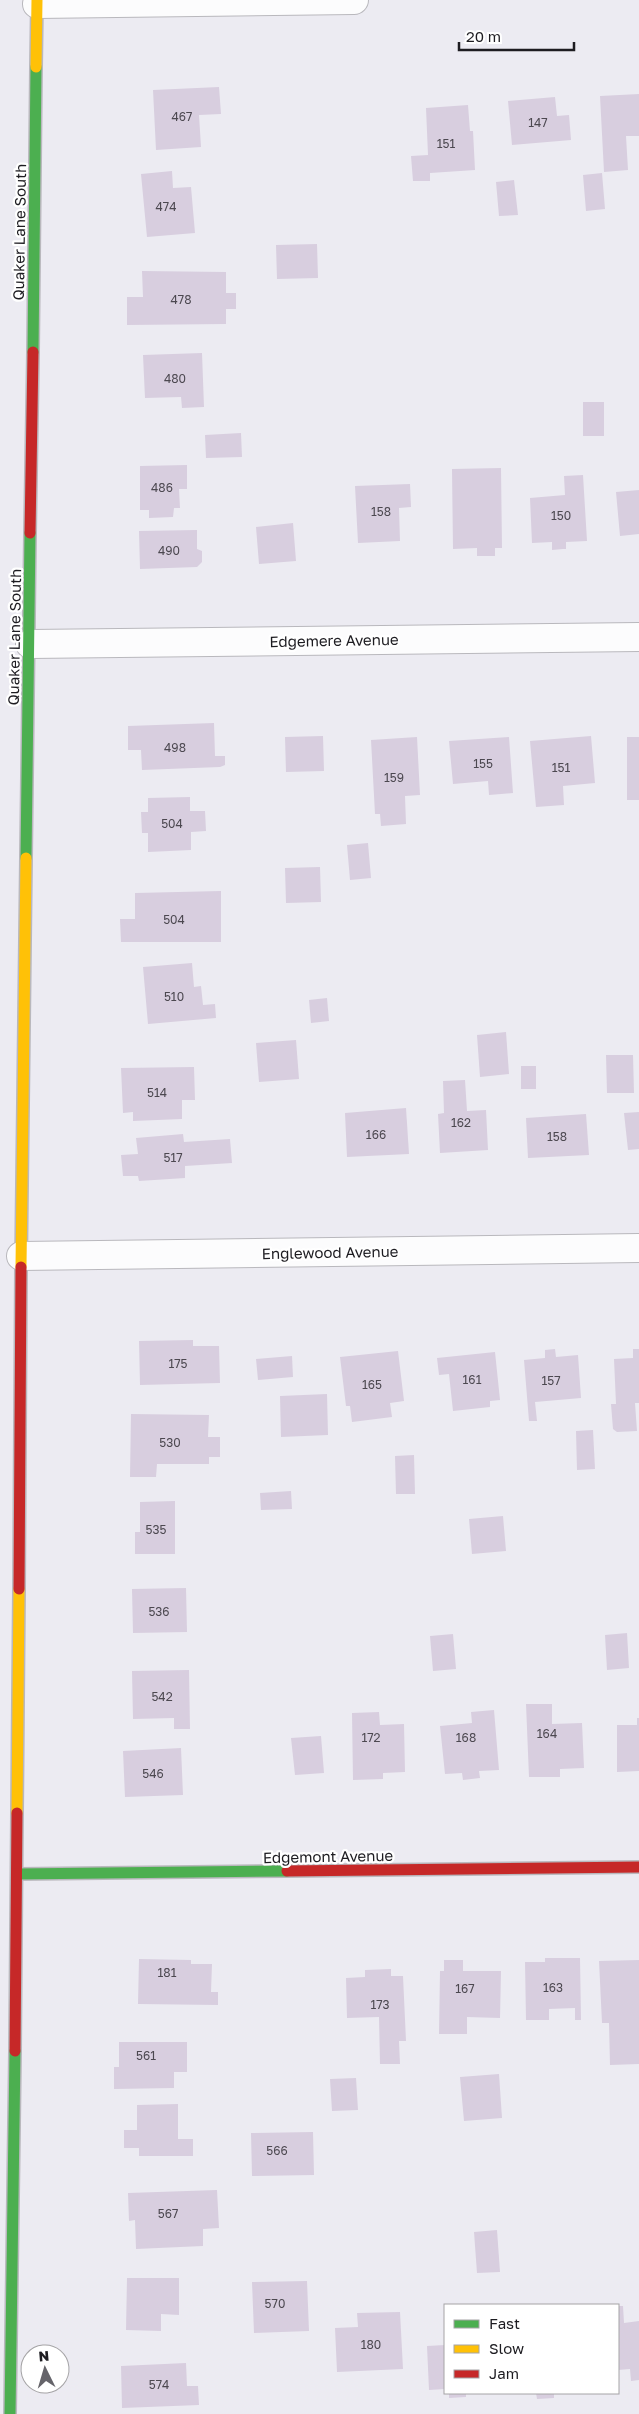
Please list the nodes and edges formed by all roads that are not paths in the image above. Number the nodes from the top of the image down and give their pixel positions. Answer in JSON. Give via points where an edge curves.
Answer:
{"nodes":[{"id":1,"x":354,"y":0,"type":"edge"},
{"id":2,"x":37,"y":2,"type":"edge"},
{"id":3,"x":639,"y":637,"type":"edge"},
{"id":4,"x":30,"y":644,"type":"junction"},
{"id":5,"x":639,"y":1248,"type":"edge"},
{"id":6,"x":21,"y":1256,"type":"junction"},
{"id":7,"x":639,"y":1867,"type":"edge"},
{"id":8,"x":17,"y":1874,"type":"junction"},
{"id":9,"x":8,"y":1957,"type":"edge"},
{"id":10,"x":10,"y":2414,"type":"edge"}],
"edges":[{"from":1,"to":2,"type":"street"},
{"from":2,"to":4,"type":"main road","name":"Quaker Lane South"},
{"from":3,"to":4,"type":"street","name":"Edgemere Avenue"},
{"from":4,"to":6,"type":"main road","name":"Quaker Lane South"},
{"from":5,"to":6,"type":"street","name":"Englewood Avenue"},
{"from":6,"to":8,"type":"main road","name":"Quaker Lane South"},
{"from":7,"to":8,"type":"main road","name":"Edgemont Avenue"},
{"from":8,"to":9,"type":"main road","name":"Quaker Lane South"},
{"from":9,"to":10,"type":"main road","name":"Quaker Lane South"}]}
